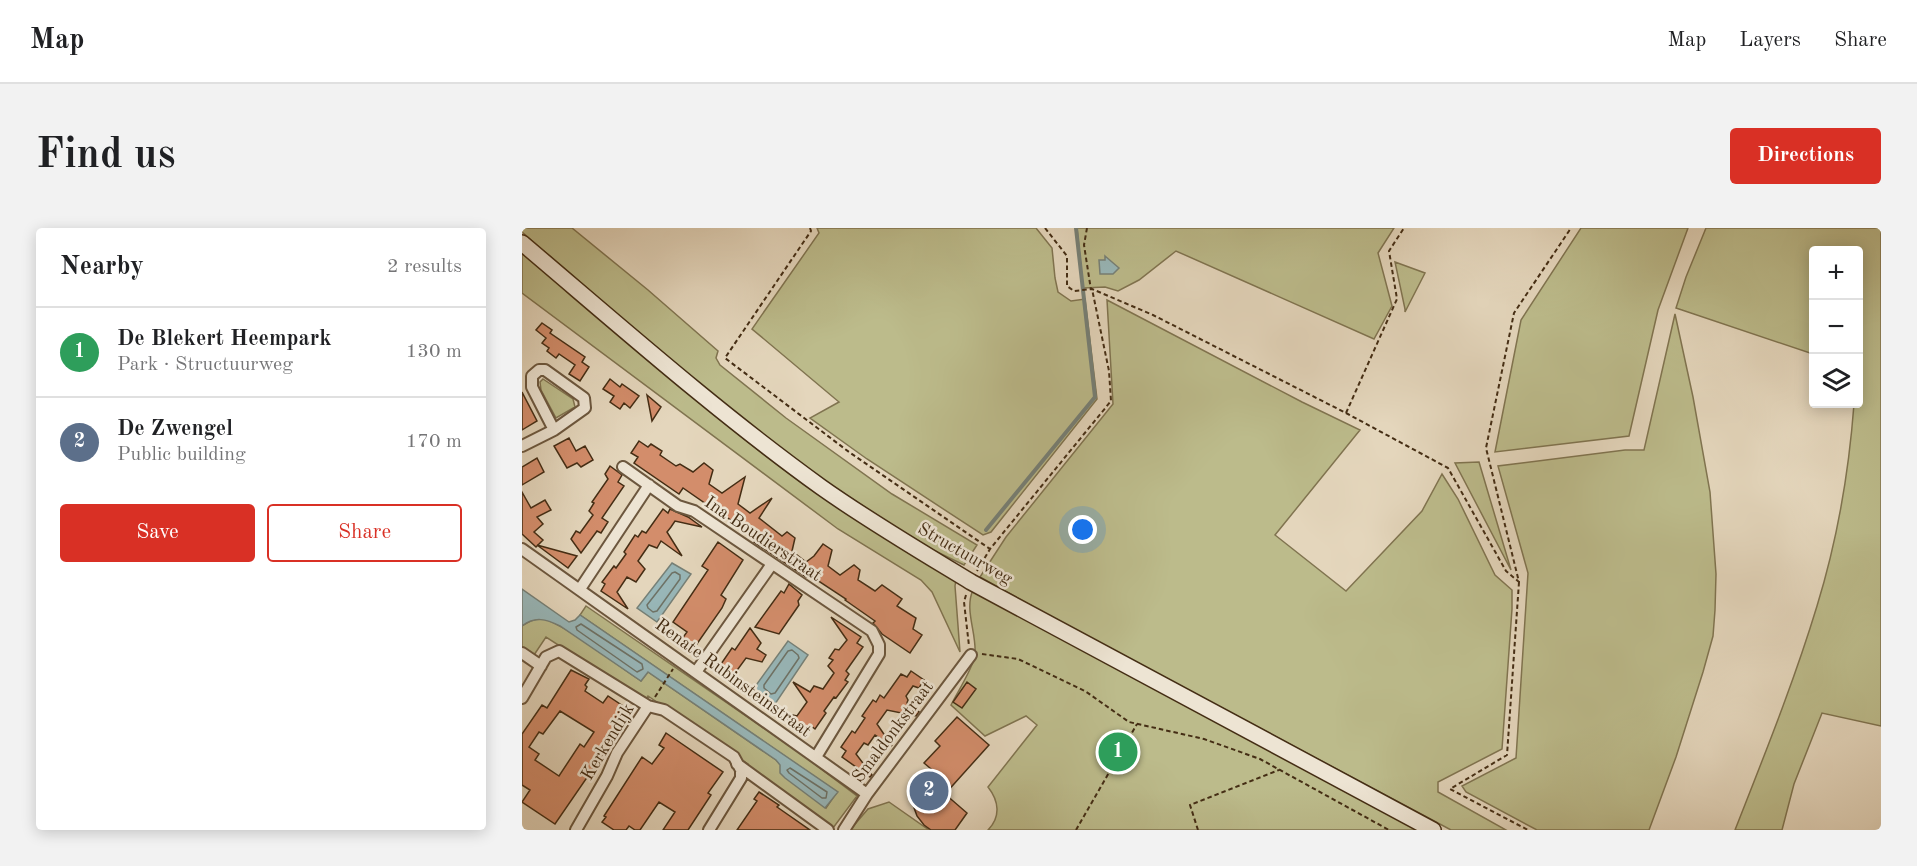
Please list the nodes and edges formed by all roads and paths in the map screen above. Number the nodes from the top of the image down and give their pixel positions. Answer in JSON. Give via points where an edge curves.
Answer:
{"nodes":[{"id":1,"x":810,"y":228,"type":"edge"},
{"id":2,"x":1046,"y":228,"type":"edge"},
{"id":3,"x":1087,"y":228,"type":"edge"},
{"id":4,"x":1404,"y":228,"type":"edge"},
{"id":5,"x":1571,"y":228,"type":"edge"},
{"id":6,"x":522,"y":243,"type":"edge"},
{"id":7,"x":1092,"y":289,"type":"junction"},
{"id":8,"x":1346,"y":413,"type":"junction"},
{"id":9,"x":554,"y":430,"type":"junction"},
{"id":10,"x":522,"y":446,"type":"edge"},
{"id":11,"x":623,"y":467,"type":"dead end"},
{"id":12,"x":649,"y":485,"type":"junction"},
{"id":13,"x":522,"y":549,"type":"edge"},
{"id":14,"x":990,"y":549,"type":"junction"},
{"id":15,"x":772,"y":564,"type":"junction"},
{"id":16,"x":971,"y":582,"type":"junction"},
{"id":17,"x":1519,"y":582,"type":"junction"},
{"id":18,"x":580,"y":589,"type":"junction"},
{"id":19,"x":522,"y":653,"type":"edge"},
{"id":20,"x":971,"y":655,"type":"junction"},
{"id":21,"x":541,"y":666,"type":"junction"},
{"id":22,"x":672,"y":670,"type":"dead end"},
{"id":23,"x":696,"y":672,"type":"junction"},
{"id":24,"x":657,"y":694,"type":"dead end"},
{"id":25,"x":522,"y":698,"type":"edge"},
{"id":26,"x":648,"y":706,"type":"junction"},
{"id":27,"x":1137,"y":724,"type":"junction"},
{"id":28,"x":816,"y":757,"type":"junction"},
{"id":29,"x":737,"y":764,"type":"junction"},
{"id":30,"x":1279,"y":770,"type":"junction"},
{"id":31,"x":867,"y":794,"type":"junction"},
{"id":32,"x":576,"y":830,"type":"edge"},
{"id":33,"x":709,"y":830,"type":"edge"},
{"id":34,"x":828,"y":830,"type":"edge"},
{"id":35,"x":844,"y":830,"type":"edge"},
{"id":36,"x":1076,"y":830,"type":"edge"},
{"id":37,"x":1198,"y":830,"type":"edge"},
{"id":38,"x":1389,"y":830,"type":"edge"},
{"id":39,"x":1433,"y":830,"type":"edge"},
{"id":40,"x":1528,"y":830,"type":"edge"}],
"edges":[{"from":1,"to":14,"type":"path","via":[[725,358],[849,452]]},
{"from":2,"to":7,"type":"path","via":[[1067,256],[1067,286],[1074,291]]},
{"from":3,"to":7,"type":"path","via":[[1084,245]]},
{"from":4,"to":8,"type":"path","via":[[1389,251],[1397,299]]},
{"from":5,"to":17,"type":"path","via":[[1514,314],[1486,448]]},
{"from":6,"to":16,"type":"main road","name":"Structuurweg","via":[[723,413],[822,488]]},
{"from":7,"to":8,"type":"path","via":[[1153,315]]},
{"from":7,"to":14,"type":"path","via":[[1111,400]]},
{"from":8,"to":17,"type":"path","via":[[1448,468],[1506,570]]},
{"from":9,"to":9,"type":"street","via":[[582,411],[586,402],[545,370],[539,370],[532,376],[532,387]]},
{"from":9,"to":10,"type":"street"},
{"from":11,"to":12,"type":"street","name":"Ina Boudierstraat"},
{"from":12,"to":15,"type":"street","name":"Ina Boudierstraat"},
{"from":12,"to":18,"type":"street"},
{"from":13,"to":18,"type":"street","name":"Renate Rubinsteinstraat"},
{"from":14,"to":16,"type":"path"},
{"from":15,"to":23,"type":"street"},
{"from":15,"to":28,"type":"street","name":"Ina Boudierstraat","via":[[872,631],[879,645],[879,654]]},
{"from":16,"to":20,"type":"path","via":[[964,602]]},
{"from":16,"to":39,"type":"main road","name":"Structuurweg"},
{"from":17,"to":40,"type":"path","via":[[1507,755],[1450,789]]},
{"from":18,"to":23,"type":"street","name":"Renate Rubinsteinstraat"},
{"from":19,"to":21,"type":"street"},
{"from":20,"to":27,"type":"path","via":[[1018,659],[1085,691]]},
{"from":20,"to":31,"type":"street","name":"Smaldonkstraat"},
{"from":21,"to":25,"type":"street"},
{"from":21,"to":26,"type":"street","via":[[546,657],[558,651]]},
{"from":22,"to":24,"type":"path"},
{"from":23,"to":28,"type":"street","name":"Renate Rubinsteinstraat"},
{"from":26,"to":29,"type":"street","name":"Kerkendijk","via":[[664,710],[734,757]]},
{"from":26,"to":32,"type":"street","name":"Kerkendijk","via":[[617,753]]},
{"from":27,"to":30,"type":"path","via":[[1204,739]]},
{"from":27,"to":36,"type":"path"},
{"from":28,"to":31,"type":"street","name":"Renate Rubinsteinstraat"},
{"from":29,"to":33,"type":"street","via":[[741,778]]},
{"from":29,"to":34,"type":"street"},
{"from":30,"to":37,"type":"path","via":[[1190,805]]},
{"from":30,"to":38,"type":"path"},
{"from":31,"to":35,"type":"street","name":"Smaldonkstraat"}]}
